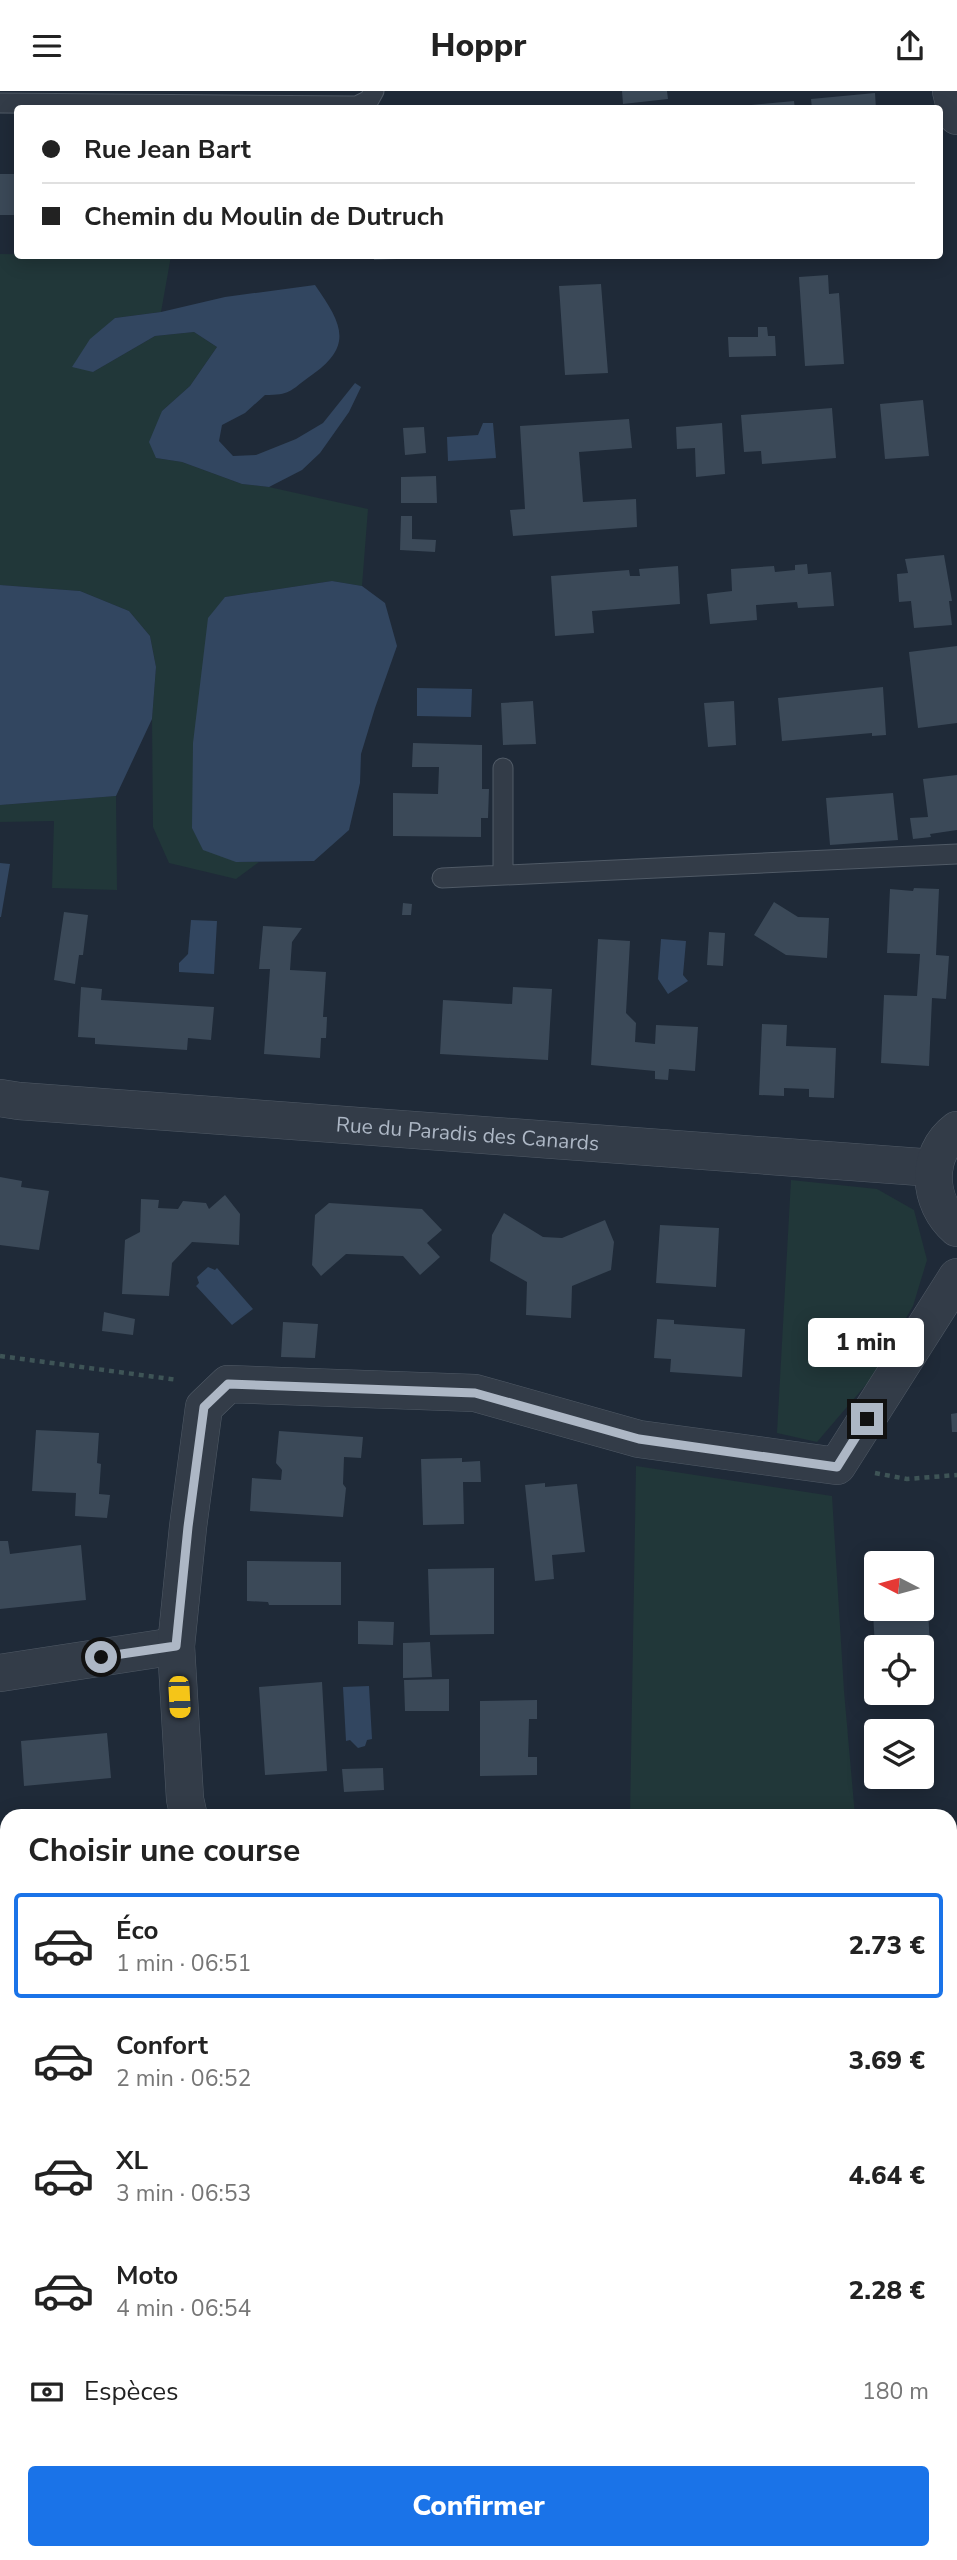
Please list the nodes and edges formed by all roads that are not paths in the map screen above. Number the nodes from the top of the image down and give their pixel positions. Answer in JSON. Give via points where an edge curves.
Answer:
{"nodes":[{"id":1,"x":374,"y":91,"type":"edge"},
{"id":2,"x":951,"y":91,"type":"edge"},
{"id":3,"x":0,"y":103,"type":"edge"},
{"id":4,"x":238,"y":105,"type":"edge"},
{"id":5,"x":359,"y":105,"type":"edge"},
{"id":6,"x":957,"y":115,"type":"edge"},
{"id":7,"x":503,"y":768,"type":"dead end"},
{"id":8,"x":957,"y":854,"type":"edge"},
{"id":9,"x":503,"y":875,"type":"junction"},
{"id":10,"x":442,"y":878,"type":"dead end"},
{"id":11,"x":0,"y":1098,"type":"edge"},
{"id":12,"x":957,"y":1130,"type":"edge"},
{"id":13,"x":934,"y":1168,"type":"junction"},
{"id":14,"x":957,"y":1228,"type":"edge"},
{"id":15,"x":957,"y":1277,"type":"edge"},
{"id":16,"x":176,"y":1646,"type":"junction"},
{"id":17,"x":0,"y":1673,"type":"edge"},
{"id":18,"x":187,"y":1809,"type":"edge"}],
"edges":[{"from":1,"to":5,"type":"lane"},
{"from":2,"to":6,"type":"street"},
{"from":3,"to":4,"type":"lane"},
{"from":7,"to":9,"type":"lane"},
{"from":8,"to":9,"type":"lane"},
{"from":9,"to":10,"type":"lane"},
{"from":11,"to":13,"type":"street","name":"Rue du Paradis des Canards"},
{"from":12,"to":13,"type":"street","via":[[939,1150]]},
{"from":13,"to":14,"type":"street","via":[[939,1205]]},
{"from":15,"to":16,"type":"street","via":[[837,1467],[639,1439],[475,1393],[228,1384],[204,1407]]},
{"from":16,"to":17,"type":"street"},
{"from":16,"to":18,"type":"street"}]}
